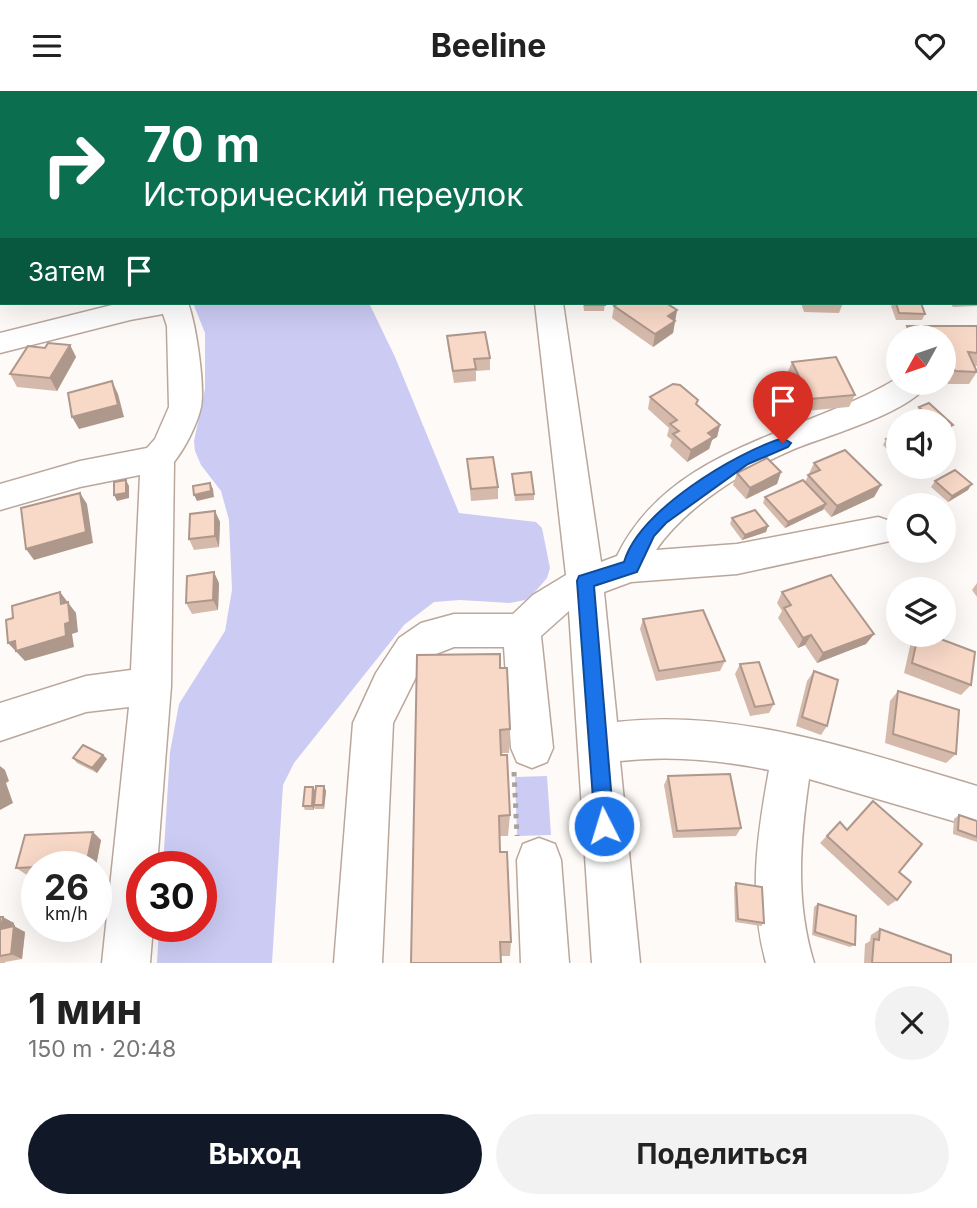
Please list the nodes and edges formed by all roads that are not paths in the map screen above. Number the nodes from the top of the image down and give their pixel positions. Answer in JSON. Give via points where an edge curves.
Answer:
{"nodes":[{"id":1,"x":161,"y":305,"type":"edge"},
{"id":2,"x":175,"y":305,"type":"edge"},
{"id":3,"x":549,"y":305,"type":"edge"},
{"id":4,"x":0,"y":343,"type":"edge"},
{"id":5,"x":904,"y":402,"type":"edge"},
{"id":6,"x":157,"y":459,"type":"junction"},
{"id":7,"x":0,"y":497,"type":"edge"},
{"id":8,"x":878,"y":531,"type":"dead end"},
{"id":9,"x":631,"y":567,"type":"junction"},
{"id":10,"x":585,"y":581,"type":"junction"},
{"id":11,"x":522,"y":631,"type":"junction"},
{"id":12,"x":151,"y":686,"type":"junction"},
{"id":13,"x":0,"y":722,"type":"edge"},
{"id":14,"x":598,"y":744,"type":"junction"},
{"id":15,"x":792,"y":755,"type":"junction"},
{"id":16,"x":523,"y":758,"type":"road end"},
{"id":17,"x":977,"y":807,"type":"edge"},
{"id":18,"x":528,"y":846,"type":"road end"},
{"id":19,"x":126,"y":963,"type":"edge"},
{"id":20,"x":358,"y":963,"type":"edge"},
{"id":21,"x":545,"y":963,"type":"edge"},
{"id":22,"x":616,"y":963,"type":"edge"},
{"id":23,"x":790,"y":963,"type":"edge"}],
"edges":[{"from":1,"to":4,"type":"street"},
{"from":2,"to":6,"type":"street","via":[[182,326],[185,407],[168,446]]},
{"from":3,"to":10,"type":"street"},
{"from":5,"to":9,"type":"street","via":[[743,460],[660,519],[648,531]]},
{"from":6,"to":7,"type":"street","via":[[80,474]]},
{"from":6,"to":12,"type":"street"},
{"from":8,"to":9,"type":"street","via":[[737,559]]},
{"from":9,"to":10,"type":"street"},
{"from":10,"to":11,"type":"street","via":[[541,608]]},
{"from":10,"to":14,"type":"street"},
{"from":11,"to":16,"type":"street"},
{"from":11,"to":20,"type":"street","via":[[436,634],[414,647],[386,694],[373,723]]},
{"from":12,"to":13,"type":"street","via":[[86,694]]},
{"from":12,"to":19,"type":"street"},
{"from":14,"to":15,"type":"street","via":[[706,740]]},
{"from":14,"to":22,"type":"street"},
{"from":15,"to":17,"type":"street"},
{"from":15,"to":23,"type":"street","via":[[776,863],[779,934]]},
{"from":18,"to":21,"type":"street"}]}
